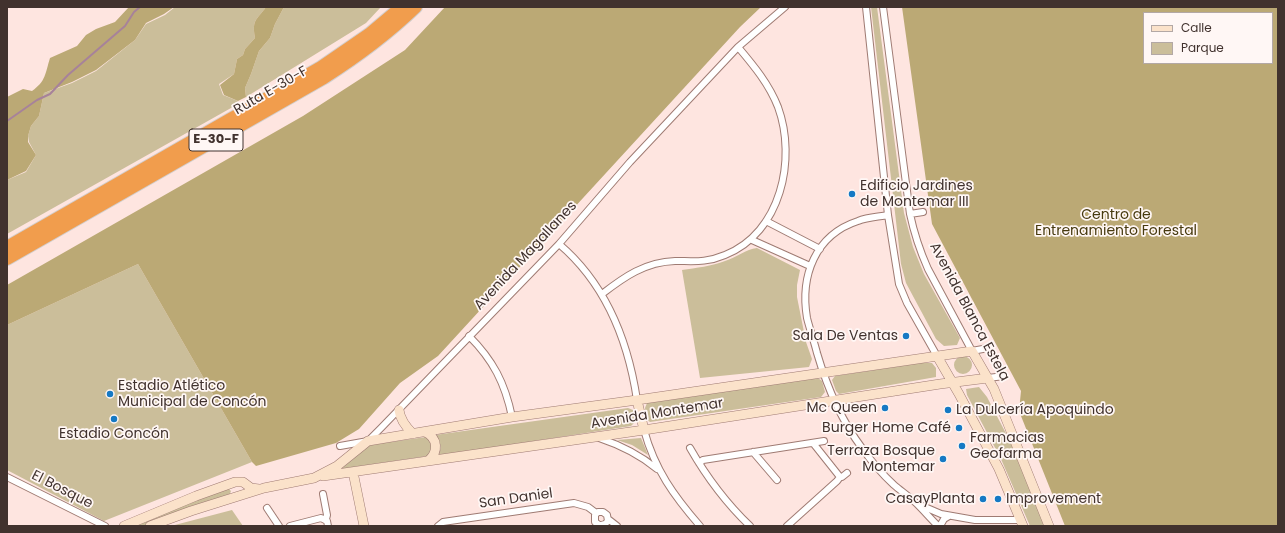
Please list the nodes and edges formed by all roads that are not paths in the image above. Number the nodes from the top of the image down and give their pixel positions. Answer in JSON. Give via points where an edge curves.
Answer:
{"nodes":[{"id":1,"x":401,"y":7,"type":"edge"},
{"id":2,"x":416,"y":7,"type":"edge"},
{"id":3,"x":785,"y":7,"type":"edge"},
{"id":4,"x":866,"y":7,"type":"edge"},
{"id":5,"x":882,"y":7,"type":"edge"},
{"id":6,"x":738,"y":47,"type":"junction"},
{"id":7,"x":923,"y":212,"type":"dead end"},
{"id":8,"x":910,"y":214,"type":"junction"},
{"id":9,"x":888,"y":215,"type":"junction"},
{"id":10,"x":766,"y":220,"type":"junction"},
{"id":11,"x":752,"y":240,"type":"junction"},
{"id":12,"x":559,"y":244,"type":"junction"},
{"id":13,"x":7,"y":247,"type":"edge"},
{"id":14,"x":820,"y":248,"type":"junction"},
{"id":15,"x":7,"y":259,"type":"edge"},
{"id":16,"x":810,"y":266,"type":"junction"},
{"id":17,"x":602,"y":294,"type":"junction"},
{"id":18,"x":469,"y":336,"type":"junction"},
{"id":19,"x":988,"y":348,"type":"dead end"},
{"id":20,"x":972,"y":351,"type":"junction"},
{"id":21,"x":937,"y":356,"type":"junction"},
{"id":22,"x":823,"y":372,"type":"junction"},
{"id":23,"x":1004,"y":376,"type":"dead end"},
{"id":24,"x":988,"y":378,"type":"junction"},
{"id":25,"x":952,"y":382,"type":"junction"},
{"id":26,"x":637,"y":400,"type":"junction"},
{"id":27,"x":834,"y":401,"type":"junction"},
{"id":28,"x":399,"y":410,"type":"junction"},
{"id":29,"x":512,"y":417,"type":"junction"},
{"id":30,"x":644,"y":430,"type":"junction"},
{"id":31,"x":426,"y":432,"type":"junction"},
{"id":32,"x":413,"y":434,"type":"junction"},
{"id":33,"x":597,"y":437,"type":"junction"},
{"id":34,"x":368,"y":441,"type":"junction"},
{"id":35,"x":824,"y":441,"type":"dead end"},
{"id":36,"x":814,"y":443,"type":"junction"},
{"id":37,"x":340,"y":446,"type":"dead end"},
{"id":38,"x":690,"y":448,"type":"dead end"},
{"id":39,"x":753,"y":452,"type":"junction"},
{"id":40,"x":428,"y":461,"type":"junction"},
{"id":41,"x":699,"y":463,"type":"junction"},
{"id":42,"x":659,"y":471,"type":"junction"},
{"id":43,"x":353,"y":472,"type":"junction"},
{"id":44,"x":848,"y":473,"type":"dead end"},
{"id":45,"x":7,"y":476,"type":"edge"},
{"id":46,"x":840,"y":477,"type":"junction"},
{"id":47,"x":314,"y":478,"type":"junction"},
{"id":48,"x":777,"y":480,"type":"dead end"},
{"id":49,"x":231,"y":483,"type":"junction"},
{"id":50,"x":264,"y":488,"type":"junction"},
{"id":51,"x":323,"y":494,"type":"dead end"},
{"id":52,"x":229,"y":499,"type":"junction"},
{"id":53,"x":917,"y":504,"type":"junction"},
{"id":54,"x":267,"y":508,"type":"dead end"},
{"id":55,"x":596,"y":513,"type":"junction"},
{"id":56,"x":949,"y":516,"type":"junction"},
{"id":57,"x":326,"y":519,"type":"junction"},
{"id":58,"x":608,"y":519,"type":"junction"},
{"id":59,"x":1022,"y":523,"type":"edge"},
{"id":60,"x":598,"y":525,"type":"edge"},
{"id":61,"x":748,"y":525,"type":"edge"},
{"id":62,"x":105,"y":526,"type":"edge"},
{"id":63,"x":124,"y":526,"type":"edge"},
{"id":64,"x":150,"y":526,"type":"edge"},
{"id":65,"x":279,"y":526,"type":"edge"},
{"id":66,"x":290,"y":526,"type":"edge"},
{"id":67,"x":328,"y":526,"type":"edge"},
{"id":68,"x":364,"y":526,"type":"edge"},
{"id":69,"x":438,"y":526,"type":"edge"},
{"id":70,"x":617,"y":526,"type":"edge"},
{"id":71,"x":700,"y":526,"type":"edge"},
{"id":72,"x":788,"y":526,"type":"edge"},
{"id":73,"x":939,"y":526,"type":"edge"},
{"id":74,"x":1049,"y":526,"type":"edge"}],
"edges":[{"from":1,"to":13,"type":"highway","name":"Ruta E-30-F","number":"E-30-F","via":[[369,34],[321,67]]},
{"from":2,"to":15,"type":"highway","name":"Ruta E-30-F","number":"E-30-F","via":[[383,37],[324,78]]},
{"from":3,"to":6,"type":"street","name":"Avenida Magallanes"},
{"from":4,"to":9,"type":"street"},
{"from":5,"to":8,"type":"street","name":"Avenida Blanca Estela"},
{"from":6,"to":10,"type":"street","via":[[769,88],[778,107],[783,129],[786,150],[784,172],[776,202]]},
{"from":6,"to":12,"type":"street","name":"Avenida Magallanes","via":[[630,162]]},
{"from":7,"to":8,"type":"street"},
{"from":8,"to":20,"type":"street","name":"Avenida Blanca Estela","via":[[922,256]]},
{"from":9,"to":14,"type":"street","via":[[865,218],[850,224],[836,232]]},
{"from":9,"to":21,"type":"street","via":[[899,284]]},
{"from":10,"to":11,"type":"street"},
{"from":10,"to":14,"type":"street"},
{"from":11,"to":16,"type":"street"},
{"from":11,"to":17,"type":"street","via":[[731,253],[716,258],[699,262],[666,262],[643,267]]},
{"from":12,"to":17,"type":"street"},
{"from":12,"to":18,"type":"street","name":"Avenida Magallanes"},
{"from":14,"to":16,"type":"street"},
{"from":16,"to":22,"type":"street","via":[[806,308]]},
{"from":17,"to":26,"type":"street","via":[[625,344]]},
{"from":18,"to":28,"type":"street","name":"Avenida Magallanes"},
{"from":18,"to":29,"type":"street","via":[[491,361],[497,372],[504,386]]},
{"from":19,"to":20,"type":"street","name":"Avenida Montemar"},
{"from":20,"to":21,"type":"main road","name":"Avenida Montemar"},
{"from":20,"to":24,"type":"main road","name":"Avenida Blanca Estela"},
{"from":21,"to":22,"type":"main road","name":"Avenida Montemar"},
{"from":21,"to":25,"type":"main road"},
{"from":22,"to":26,"type":"main road","name":"Avenida Montemar"},
{"from":22,"to":27,"type":"street"},
{"from":23,"to":24,"type":"street","name":"Avenida Montemar"},
{"from":24,"to":25,"type":"main road","name":"Avenida Montemar"},
{"from":24,"to":74,"type":"main road","name":"Avenida Blanca Estela"},
{"from":25,"to":27,"type":"main road","name":"Avenida Montemar"},
{"from":25,"to":59,"type":"main road","via":[[999,469]]},
{"from":26,"to":29,"type":"main road","name":"Avenida Montemar"},
{"from":26,"to":30,"type":"main road"},
{"from":27,"to":30,"type":"main road","name":"Avenida Montemar"},
{"from":27,"to":53,"type":"street","via":[[870,460]]},
{"from":28,"to":32,"type":"main road"},
{"from":28,"to":34,"type":"street","name":"Avenida Magallanes"},
{"from":29,"to":31,"type":"main road","name":"Avenida Montemar"},
{"from":30,"to":33,"type":"main road","name":"Avenida Montemar"},
{"from":30,"to":42,"type":"street"},
{"from":31,"to":32,"type":"main road","name":"Avenida Montemar"},
{"from":31,"to":40,"type":"main road","via":[[436,446],[435,453]]},
{"from":32,"to":34,"type":"main road","name":"Avenida Montemar"},
{"from":33,"to":40,"type":"main road","name":"Avenida Montemar"},
{"from":33,"to":42,"type":"street","via":[[630,450]]},
{"from":34,"to":37,"type":"street"},
{"from":34,"to":47,"type":"main road","name":"Avenida Magallanes","via":[[337,466]]},
{"from":35,"to":36,"type":"street"},
{"from":36,"to":39,"type":"street"},
{"from":36,"to":46,"type":"street"},
{"from":38,"to":41,"type":"street"},
{"from":39,"to":41,"type":"street","via":[[703,460]]},
{"from":39,"to":48,"type":"street"},
{"from":40,"to":43,"type":"main road","name":"Avenida Montemar"},
{"from":41,"to":61,"type":"street","via":[[715,487]]},
{"from":42,"to":71,"type":"street"},
{"from":43,"to":47,"type":"main road","name":"Avenida Montemar"},
{"from":43,"to":68,"type":"main road"},
{"from":44,"to":46,"type":"street"},
{"from":45,"to":62,"type":"street","name":"El Bosque"},
{"from":46,"to":72,"type":"street"},
{"from":47,"to":50,"type":"main road","name":"Avenida Magallanes"},
{"from":49,"to":50,"type":"main road","name":"Avenida Magallanes","via":[[240,482],[251,488]]},
{"from":49,"to":52,"type":"main road","via":[[235,490]]},
{"from":49,"to":63,"type":"main road"},
{"from":50,"to":52,"type":"main road","name":"Avenida Magallanes"},
{"from":51,"to":57,"type":"street"},
{"from":52,"to":64,"type":"main road","name":"Avenida Magallanes"},
{"from":53,"to":56,"type":"street"},
{"from":53,"to":73,"type":"street"},
{"from":54,"to":65,"type":"street"},
{"from":55,"to":58,"type":"street","name":"San Daniel","via":[[605,513]]},
{"from":55,"to":60,"type":"street","via":[[594,520]]},
{"from":55,"to":69,"type":"street","name":"San Daniel","via":[[588,507],[574,503],[443,522]]},
{"from":56,"to":59,"type":"street"},
{"from":56,"to":73,"type":"street"},
{"from":57,"to":66,"type":"street"},
{"from":57,"to":67,"type":"street"},
{"from":58,"to":60,"type":"street","via":[[605,524]]},
{"from":58,"to":70,"type":"street","name":"San Daniel"}]}
